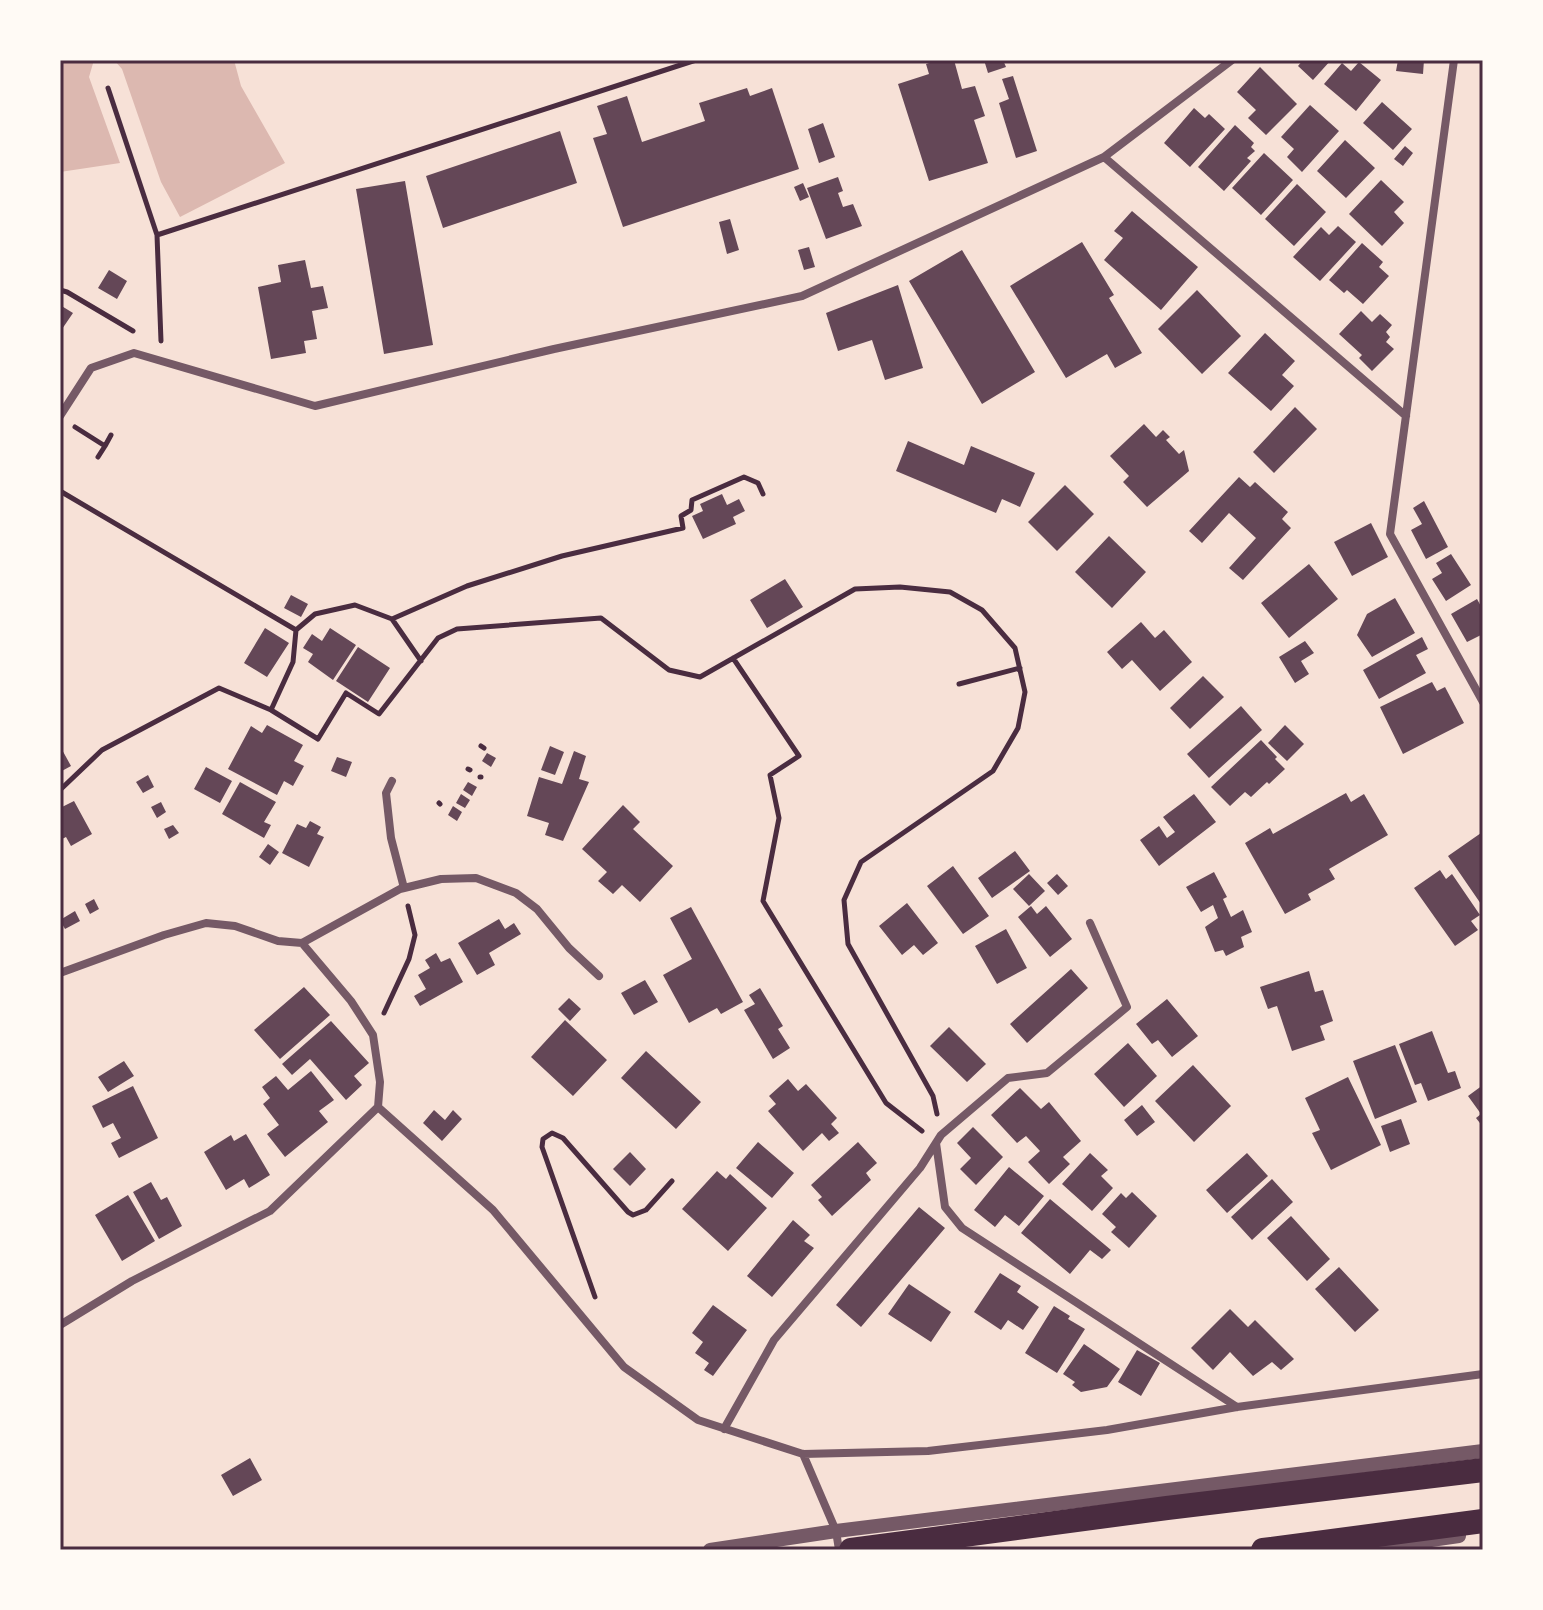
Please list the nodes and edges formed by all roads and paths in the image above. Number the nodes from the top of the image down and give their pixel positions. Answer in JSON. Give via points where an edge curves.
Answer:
{"nodes":[{"id":1,"x":696,"y":60,"type":"edge"},
{"id":2,"x":1232,"y":60,"type":"edge"},
{"id":3,"x":1454,"y":60,"type":"edge"},
{"id":4,"x":108,"y":88,"type":"dead end"},
{"id":5,"x":1104,"y":157,"type":"junction"},
{"id":6,"x":157,"y":235,"type":"junction"},
{"id":7,"x":60,"y":290,"type":"edge"},
{"id":8,"x":135,"y":332,"type":"dead end"},
{"id":9,"x":148,"y":340,"type":"dead end"},
{"id":10,"x":60,"y":416,"type":"edge"},
{"id":11,"x":1406,"y":416,"type":"junction"},
{"id":12,"x":75,"y":428,"type":"dead end"},
{"id":13,"x":111,"y":435,"type":"dead end"},
{"id":14,"x":105,"y":446,"type":"junction"},
{"id":15,"x":98,"y":457,"type":"dead end"},
{"id":16,"x":60,"y":491,"type":"edge"},
{"id":17,"x":763,"y":494,"type":"dead end"},
{"id":18,"x":392,"y":619,"type":"junction"},
{"id":19,"x":296,"y":630,"type":"junction"},
{"id":20,"x":733,"y":658,"type":"junction"},
{"id":21,"x":421,"y":661,"type":"junction"},
{"id":22,"x":1020,"y":668,"type":"junction"},
{"id":23,"x":959,"y":684,"type":"dead end"},
{"id":24,"x":1483,"y":702,"type":"edge"},
{"id":25,"x":271,"y":710,"type":"junction"},
{"id":26,"x":392,"y":781,"type":"dead end"},
{"id":27,"x":60,"y":790,"type":"edge"},
{"id":28,"x":404,"y":888,"type":"junction"},
{"id":29,"x":1090,"y":923,"type":"dead end"},
{"id":30,"x":302,"y":943,"type":"junction"},
{"id":31,"x":60,"y":973,"type":"edge"},
{"id":32,"x":599,"y":976,"type":"dead end"},
{"id":33,"x":373,"y":1035,"type":"junction"},
{"id":34,"x":378,"y":1107,"type":"junction"},
{"id":35,"x":939,"y":1138,"type":"junction"},
{"id":36,"x":672,"y":1181,"type":"dead end"},
{"id":37,"x":60,"y":1325,"type":"edge"},
{"id":38,"x":607,"y":1346,"type":"junction"},
{"id":39,"x":1483,"y":1374,"type":"edge"},
{"id":40,"x":1237,"y":1407,"type":"junction"},
{"id":41,"x":724,"y":1429,"type":"junction"},
{"id":42,"x":1483,"y":1451,"type":"edge"},
{"id":43,"x":803,"y":1454,"type":"junction"},
{"id":44,"x":1483,"y":1470,"type":"edge"},
{"id":45,"x":1483,"y":1521,"type":"edge"},
{"id":46,"x":1483,"y":1533,"type":"edge"},
{"id":47,"x":844,"y":1540,"type":"edge"},
{"id":48,"x":710,"y":1550,"type":"edge"},
{"id":49,"x":839,"y":1550,"type":"edge"},
{"id":50,"x":1263,"y":1550,"type":"edge"},
{"id":51,"x":1361,"y":1550,"type":"edge"}],
"edges":[{"from":1,"to":6,"type":"path"},
{"from":2,"to":5,"type":"street"},
{"from":3,"to":11,"type":"street"},
{"from":4,"to":6,"type":"path"},
{"from":5,"to":10,"type":"street","via":[[802,296],[315,406],[134,353],[91,368]]},
{"from":5,"to":11,"type":"street"},
{"from":6,"to":9,"type":"path","via":[[162,348]]},
{"from":7,"to":8,"type":"path"},
{"from":11,"to":24,"type":"street","via":[[1390,534]]},
{"from":12,"to":14,"type":"path"},
{"from":13,"to":14,"type":"path"},
{"from":14,"to":15,"type":"path"},
{"from":16,"to":19,"type":"path"},
{"from":17,"to":18,"type":"path","via":[[758,483],[744,477],[692,500],[691,510],[681,516],[683,528],[562,556],[467,586]]},
{"from":18,"to":19,"type":"path","via":[[355,605],[315,614]]},
{"from":18,"to":21,"type":"path"},
{"from":19,"to":25,"type":"path","via":[[293,662]]},
{"from":20,"to":21,"type":"path","via":[[700,677],[669,670],[601,618],[457,629],[438,638]]},
{"from":20,"to":22,"type":"path","via":[[855,589],[900,587],[950,592],[982,610],[1015,648]]},
{"from":20,"to":35,"type":"path","via":[[799,756],[770,775],[779,818],[763,901],[886,1103]]},
{"from":21,"to":25,"type":"path","via":[[379,714],[346,693],[318,739]]},
{"from":22,"to":23,"type":"path"},
{"from":22,"to":35,"type":"path","via":[[1025,692],[1018,728],[993,771],[861,862],[844,900],[848,944],[933,1096]]},
{"from":25,"to":27,"type":"path","via":[[219,688],[102,750]]},
{"from":26,"to":28,"type":"street","via":[[386,793],[391,838]]},
{"from":28,"to":30,"type":"street"},
{"from":28,"to":32,"type":"street","via":[[476,878],[516,893]]},
{"from":28,"to":33,"type":"path","via":[[415,935]]},
{"from":29,"to":35,"type":"street","via":[[1127,1007],[1047,1073],[1008,1078]]},
{"from":30,"to":31,"type":"street","via":[[206,923]]},
{"from":30,"to":33,"type":"street"},
{"from":33,"to":34,"type":"street"},
{"from":34,"to":37,"type":"street","via":[[270,1211],[132,1281]]},
{"from":34,"to":38,"type":"street","via":[[493,1210]]},
{"from":35,"to":40,"type":"street","via":[[945,1207],[962,1228]]},
{"from":35,"to":41,"type":"street","via":[[920,1168],[774,1340]]},
{"from":36,"to":38,"type":"path","via":[[646,1210],[633,1215],[563,1138],[552,1133],[543,1139]]},
{"from":38,"to":41,"type":"street","via":[[624,1367],[698,1420]]},
{"from":39,"to":40,"type":"street"},
{"from":40,"to":43,"type":"street","via":[[943,1450]]},
{"from":41,"to":43,"type":"street"},
{"from":42,"to":47,"type":"street"},
{"from":43,"to":47,"type":"street"},
{"from":44,"to":47,"type":"highway"},
{"from":45,"to":50,"type":"highway"},
{"from":46,"to":51,"type":"street"},
{"from":47,"to":48,"type":"street"},
{"from":47,"to":49,"type":"street"}]}
